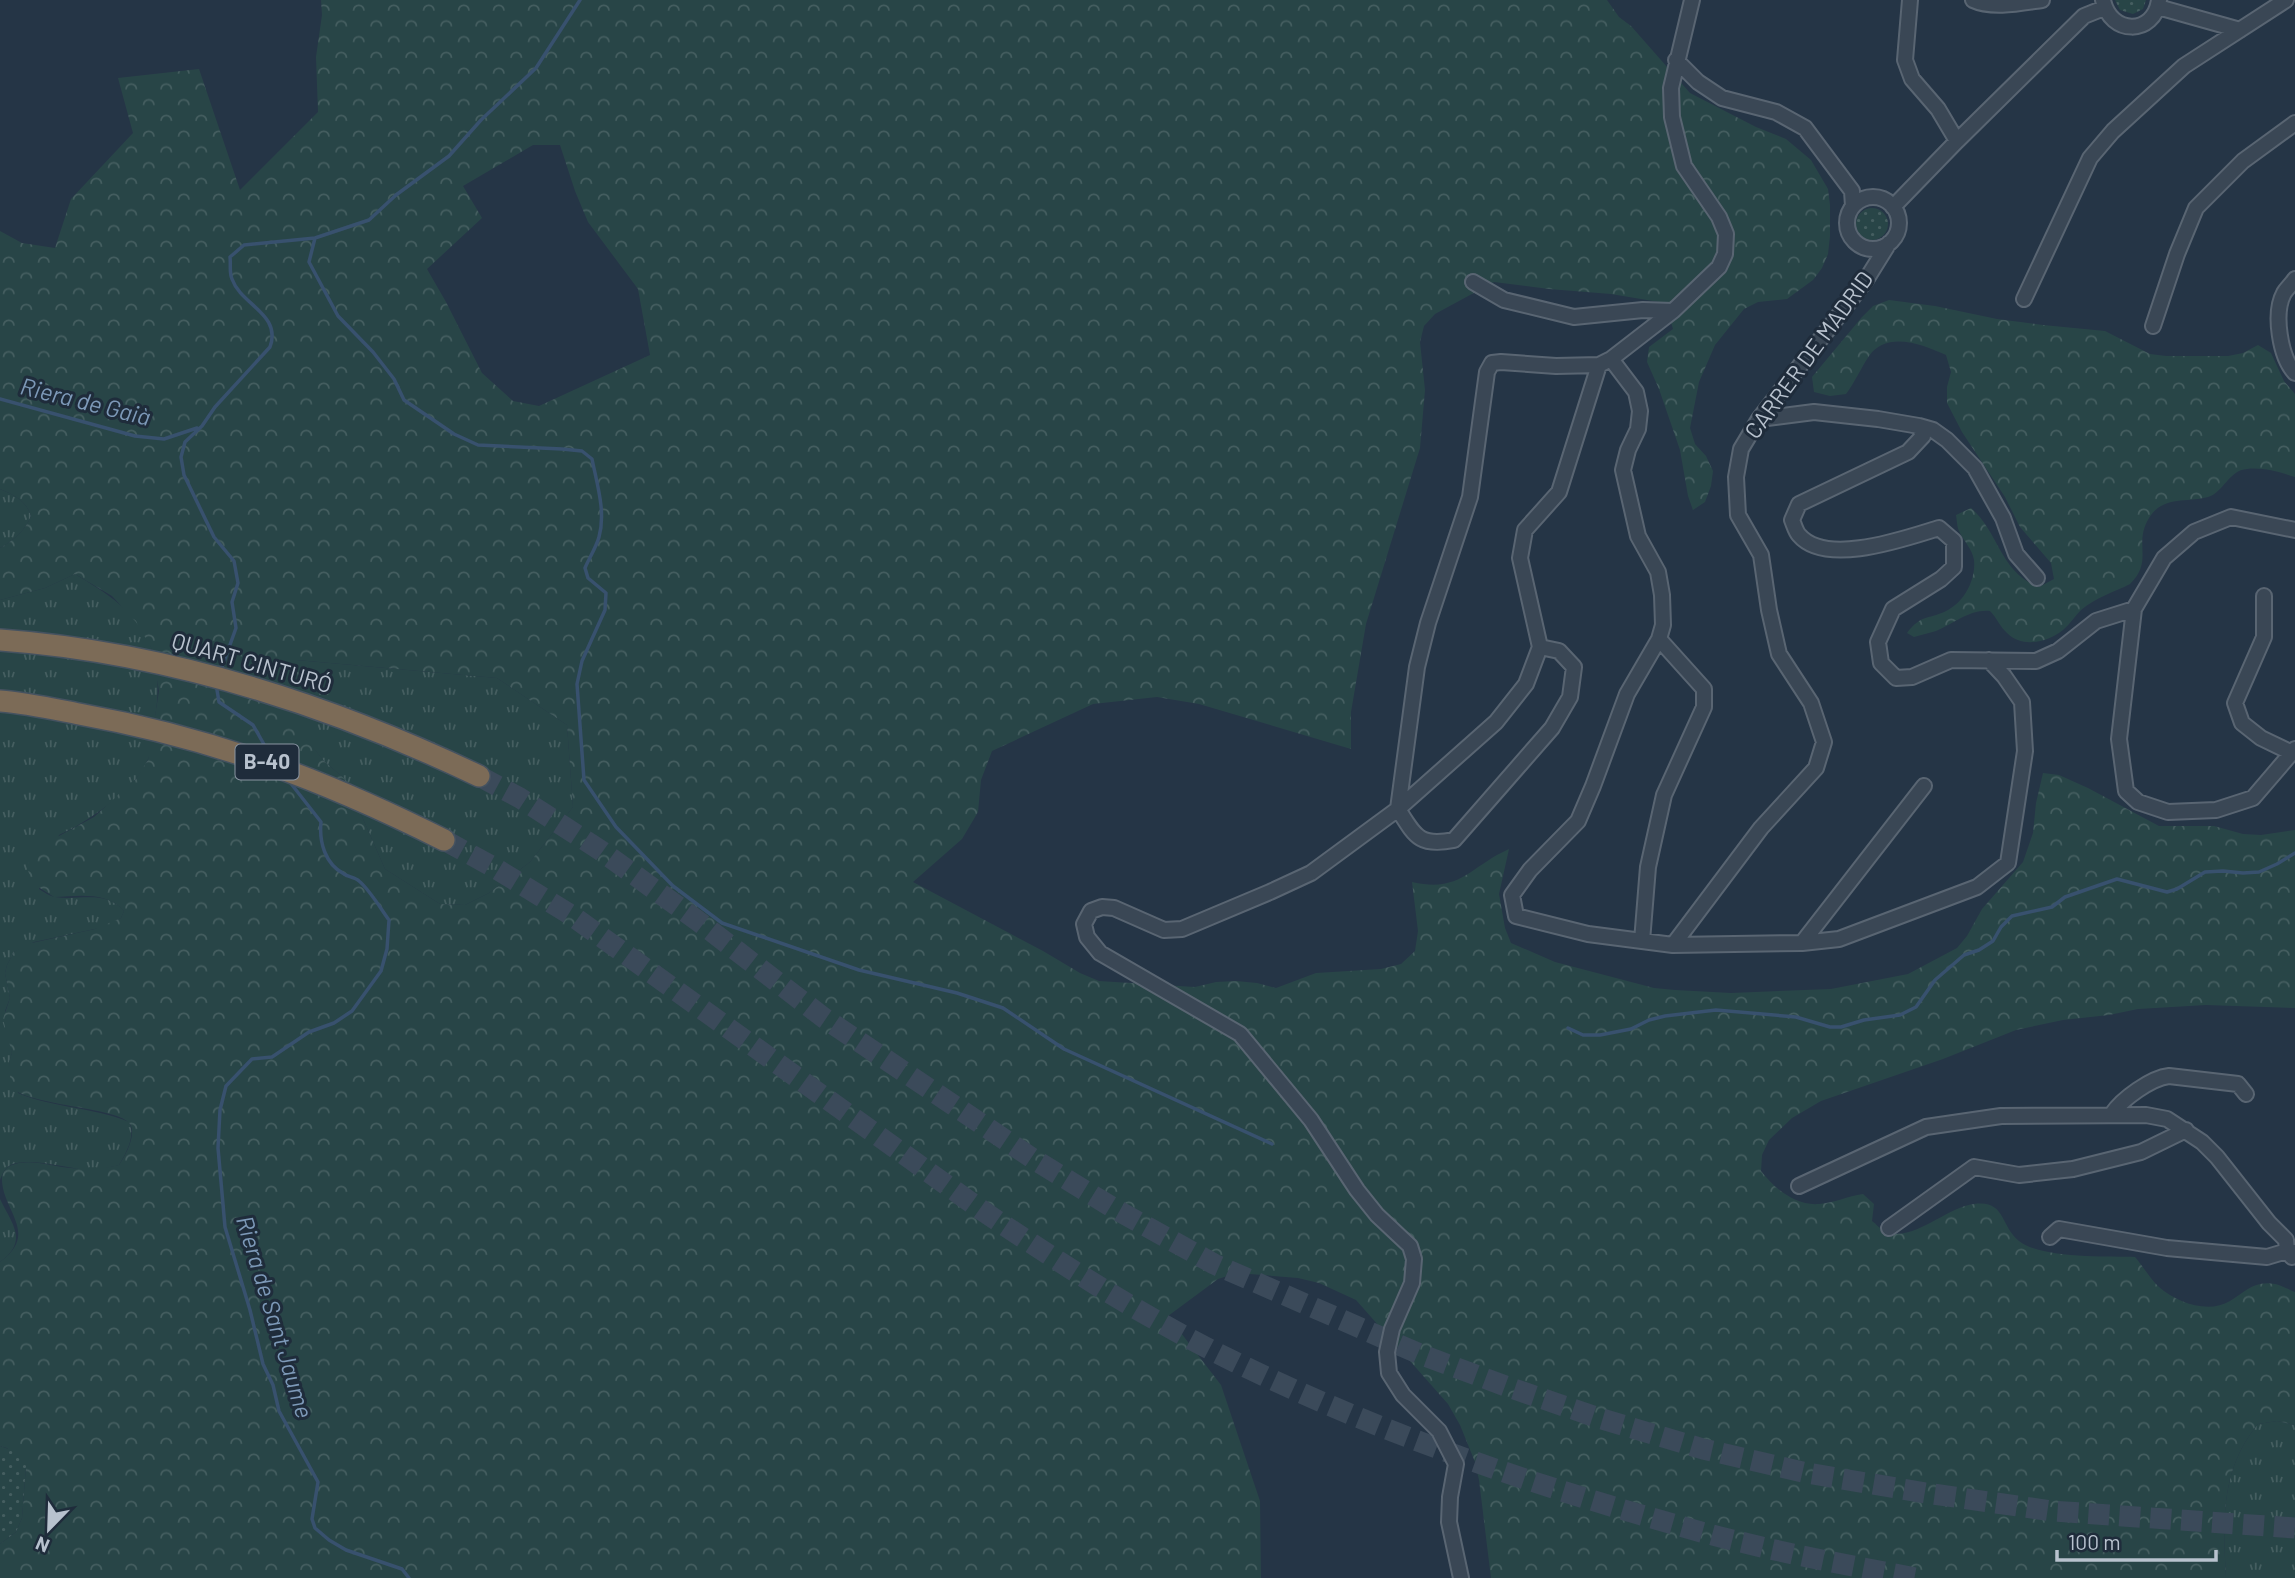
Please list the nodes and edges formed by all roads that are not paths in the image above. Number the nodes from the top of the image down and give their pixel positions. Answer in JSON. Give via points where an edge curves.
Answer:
{"nodes":[{"id":1,"x":1692,"y":0,"type":"edge"},
{"id":2,"x":1910,"y":0,"type":"edge"},
{"id":3,"x":1973,"y":0,"type":"edge"},
{"id":4,"x":2042,"y":0,"type":"edge"},
{"id":5,"x":2286,"y":0,"type":"edge"},
{"id":6,"x":2158,"y":3,"type":"edge"},
{"id":7,"x":2103,"y":4,"type":"edge"},
{"id":8,"x":2240,"y":30,"type":"junction"},
{"id":9,"x":1676,"y":60,"type":"junction"},
{"id":10,"x":2295,"y":123,"type":"edge"},
{"id":11,"x":1956,"y":141,"type":"junction"},
{"id":12,"x":1853,"y":206,"type":"junction"},
{"id":13,"x":1893,"y":207,"type":"junction"},
{"id":14,"x":1889,"y":243,"type":"junction"},
{"id":15,"x":2295,"y":279,"type":"edge"},
{"id":16,"x":1473,"y":282,"type":"dead end"},
{"id":17,"x":2024,"y":299,"type":"dead end"},
{"id":18,"x":1673,"y":311,"type":"junction"},
{"id":19,"x":2154,"y":326,"type":"dead end"},
{"id":20,"x":1605,"y":362,"type":"junction"},
{"id":21,"x":2295,"y":373,"type":"edge"},
{"id":22,"x":1759,"y":419,"type":"junction"},
{"id":23,"x":1919,"y":426,"type":"junction"},
{"id":24,"x":2295,"y":530,"type":"edge"},
{"id":25,"x":2037,"y":578,"type":"dead end"},
{"id":26,"x":2264,"y":596,"type":"dead end"},
{"id":27,"x":2134,"y":609,"type":"junction"},
{"id":28,"x":1659,"y":639,"type":"junction"},
{"id":29,"x":0,"y":640,"type":"edge"},
{"id":30,"x":1540,"y":648,"type":"junction"},
{"id":31,"x":1989,"y":660,"type":"junction"},
{"id":32,"x":0,"y":701,"type":"edge"},
{"id":33,"x":2294,"y":751,"type":"edge"},
{"id":34,"x":479,"y":775,"type":"tunnel mouth"},
{"id":35,"x":1924,"y":786,"type":"dead end"},
{"id":36,"x":1398,"y":809,"type":"junction"},
{"id":37,"x":444,"y":840,"type":"tunnel mouth"},
{"id":38,"x":1642,"y":941,"type":"junction"},
{"id":39,"x":1802,"y":943,"type":"junction"},
{"id":40,"x":1673,"y":945,"type":"junction"},
{"id":41,"x":2246,"y":1094,"type":"dead end"},
{"id":42,"x":2112,"y":1114,"type":"junction"},
{"id":43,"x":2186,"y":1130,"type":"junction"},
{"id":44,"x":1798,"y":1186,"type":"dead end"},
{"id":45,"x":1889,"y":1228,"type":"dead end"},
{"id":46,"x":2050,"y":1237,"type":"dead end"},
{"id":47,"x":2292,"y":1255,"type":"edge"},
{"id":48,"x":1461,"y":1578,"type":"edge"}],
"edges":[{"from":1,"to":9,"type":"street"},
{"from":2,"to":11,"type":"street","via":[[1905,60],[1912,79],[1938,108]]},
{"from":3,"to":4,"type":"street","via":[[2022,4]]},
{"from":5,"to":8,"type":"street"},
{"from":6,"to":7,"type":"street","via":[[2148,21],[2131,27],[2115,22]]},
{"from":6,"to":8,"type":"street"},
{"from":7,"to":11,"type":"street","via":[[2084,16]]},
{"from":8,"to":17,"type":"street","via":[[2184,66],[2090,158]]},
{"from":9,"to":12,"type":"street","via":[[1722,98],[1776,112],[1805,128],[1852,191]]},
{"from":9,"to":18,"type":"street","via":[[1672,117],[1684,166],[1726,234],[1719,267]]},
{"from":10,"to":19,"type":"street","via":[[2244,161],[2196,208]]},
{"from":11,"to":13,"type":"street"},
{"from":12,"to":13,"type":"street","via":[[1873,197]]},
{"from":12,"to":14,"type":"street","via":[[1847,230],[1857,244],[1873,249]]},
{"from":13,"to":14,"type":"street","via":[[1899,222]]},
{"from":14,"to":22,"type":"street","name":"CARRER DE MADRID"},
{"from":15,"to":21,"type":"street","via":[[2283,295],[2278,328],[2288,366]]},
{"from":16,"to":18,"type":"street","via":[[1504,300],[1574,317]]},
{"from":18,"to":20,"type":"street"},
{"from":20,"to":28,"type":"street","via":[[1636,392],[1640,411],[1623,470],[1638,536],[1658,572],[1663,625]]},
{"from":20,"to":30,"type":"street","via":[[1559,492],[1525,530],[1520,558]]},
{"from":20,"to":36,"type":"street","via":[[1556,366],[1501,362],[1492,363],[1487,372],[1470,497],[1417,667]]},
{"from":22,"to":23,"type":"street","via":[[1814,412]]},
{"from":22,"to":40,"type":"street","name":"CARRER DE MADRID","via":[[1741,449],[1736,477],[1738,516],[1761,555],[1779,654],[1811,703],[1824,742],[1816,768],[1761,828]]},
{"from":23,"to":25,"type":"street","via":[[1947,440],[1975,468],[2003,518],[2016,554]]},
{"from":23,"to":31,"type":"street","via":[[1923,436],[1908,452],[1800,504],[1793,520],[1798,535],[1813,545],[1843,551],[1939,528],[1954,541],[1954,567],[1893,609],[1878,642],[1881,663],[1896,678],[1912,677],[1951,660]]},
{"from":24,"to":27,"type":"street","via":[[2231,517],[2194,532],[2164,558]]},
{"from":26,"to":33,"type":"street","via":[[2264,637],[2235,703],[2242,723],[2261,738]]},
{"from":27,"to":31,"type":"street","via":[[2096,621],[2058,651],[2036,661]]},
{"from":27,"to":33,"type":"street","via":[[2119,739],[2126,791],[2138,802],[2168,812],[2216,810],[2241,802],[2253,798]]},
{"from":28,"to":38,"type":"street","via":[[1704,689],[1704,707],[1664,795],[1648,867]]},
{"from":28,"to":38,"type":"street","via":[[1627,694],[1578,821],[1512,895],[1516,916],[1588,934]]},
{"from":29,"to":34,"type":"highway","name":"QUART CINTURÓ","via":[[128,657],[213,676],[310,705]]},
{"from":30,"to":36,"type":"street","via":[[1526,684],[1496,722]]},
{"from":30,"to":36,"type":"street","via":[[1559,651],[1574,667],[1570,697],[1552,728],[1454,840],[1433,844],[1414,834]]},
{"from":31,"to":39,"type":"street","via":[[2022,702],[2025,751],[2008,863],[1977,887],[1839,939]]},
{"from":32,"to":37,"type":"highway","number":"B-40","via":[[135,724],[222,747],[394,815]]},
{"from":35,"to":39,"type":"street"},
{"from":36,"to":48,"type":"street","via":[[1311,873],[1182,929],[1164,930],[1102,907],[1091,911],[1084,924],[1087,937],[1101,953],[1240,1034],[1311,1120],[1377,1215],[1410,1246],[1412,1283],[1392,1329],[1389,1373],[1403,1395],[1439,1431],[1456,1464],[1449,1521]]},
{"from":38,"to":40,"type":"street"},
{"from":39,"to":40,"type":"street"},
{"from":41,"to":42,"type":"street","via":[[2238,1084],[2161,1077]]},
{"from":42,"to":43,"type":"street","via":[[2157,1116]]},
{"from":42,"to":44,"type":"street","via":[[2001,1116],[1926,1127]]},
{"from":43,"to":45,"type":"street","via":[[2141,1153],[2073,1169],[2019,1175],[1974,1167]]},
{"from":43,"to":47,"type":"street","via":[[2217,1157],[2286,1240]]},
{"from":46,"to":47,"type":"street","via":[[2059,1229],[2167,1248]]}]}
